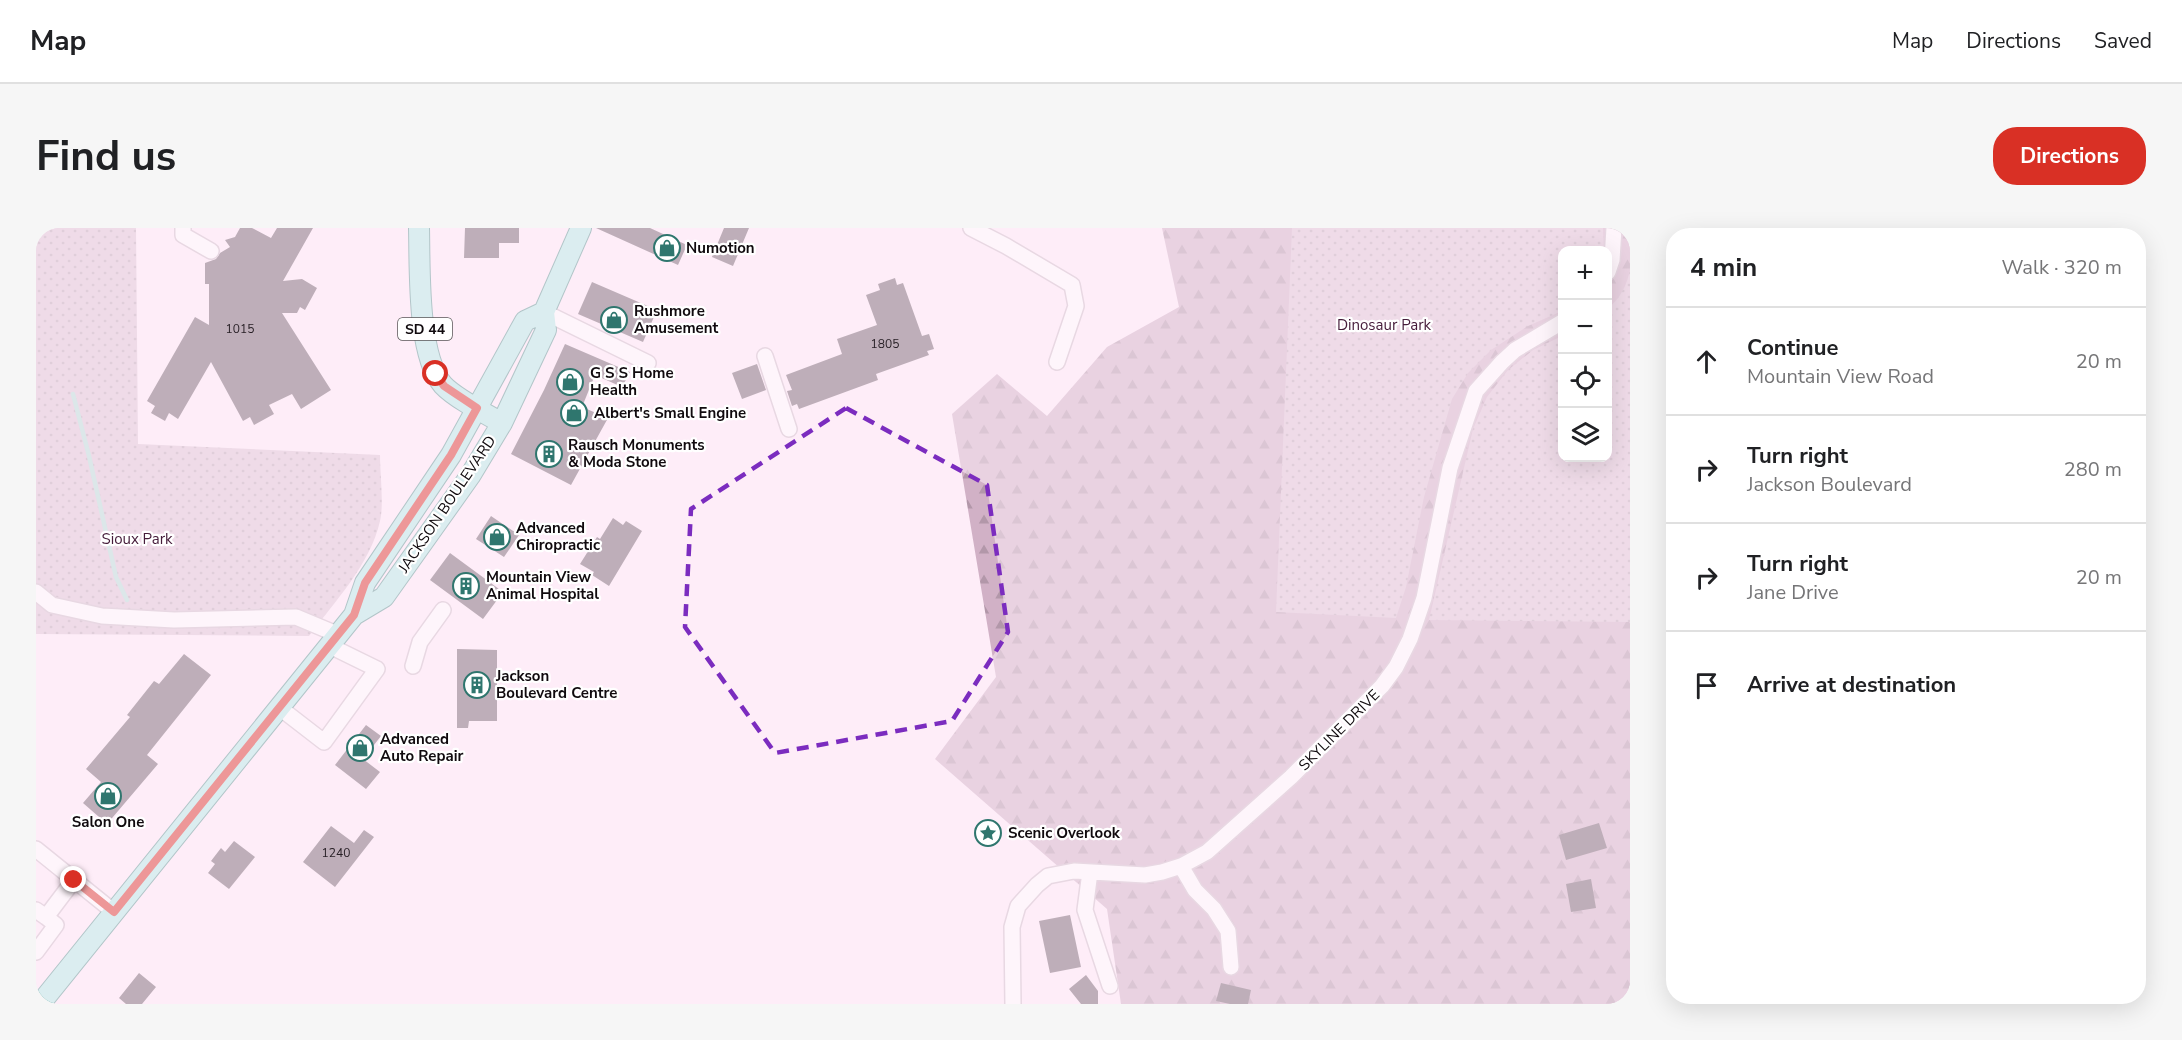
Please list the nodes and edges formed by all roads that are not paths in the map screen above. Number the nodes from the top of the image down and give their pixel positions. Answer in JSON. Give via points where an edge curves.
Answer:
{"nodes":[{"id":1,"x":183,"y":228,"type":"edge"},
{"id":2,"x":419,"y":228,"type":"edge"},
{"id":3,"x":581,"y":228,"type":"edge"},
{"id":4,"x":971,"y":228,"type":"edge"},
{"id":5,"x":1614,"y":228,"type":"edge"},
{"id":6,"x":211,"y":251,"type":"dead end"},
{"id":7,"x":1612,"y":260,"type":"edge"},
{"id":8,"x":544,"y":312,"type":"junction"},
{"id":9,"x":1558,"y":325,"type":"edge"},
{"id":10,"x":765,"y":356,"type":"dead end"},
{"id":11,"x":648,"y":363,"type":"dead end"},
{"id":12,"x":1057,"y":363,"type":"dead end"},
{"id":13,"x":477,"y":408,"type":"junction"},
{"id":14,"x":502,"y":423,"type":"junction"},
{"id":15,"x":789,"y":429,"type":"dead end"},
{"id":16,"x":36,"y":592,"type":"edge"},
{"id":17,"x":443,"y":610,"type":"dead end"},
{"id":18,"x":354,"y":615,"type":"junction"},
{"id":19,"x":334,"y":640,"type":"junction"},
{"id":20,"x":413,"y":666,"type":"dead end"},
{"id":21,"x":280,"y":708,"type":"junction"},
{"id":22,"x":36,"y":849,"type":"edge"},
{"id":23,"x":1181,"y":866,"type":"junction"},
{"id":24,"x":1090,"y":872,"type":"junction"},
{"id":25,"x":74,"y":880,"type":"junction"},
{"id":26,"x":114,"y":912,"type":"junction"},
{"id":27,"x":41,"y":913,"type":"edge"},
{"id":28,"x":36,"y":952,"type":"edge"},
{"id":29,"x":1231,"y":967,"type":"dead end"},
{"id":30,"x":1110,"y":986,"type":"dead end"},
{"id":31,"x":40,"y":998,"type":"edge"},
{"id":32,"x":1013,"y":1004,"type":"edge"}],
"edges":[{"from":1,"to":6,"type":"street","via":[[183,235]]},
{"from":2,"to":13,"type":"main road","number":"SD 44","via":[[422,312],[430,357],[444,386]]},
{"from":3,"to":8,"type":"main road","name":"JACKSON BOULEVARD"},
{"from":4,"to":12,"type":"street","via":[[1072,285],[1076,306]]},
{"from":5,"to":7,"type":"street"},
{"from":8,"to":11,"type":"street"},
{"from":8,"to":13,"type":"main road","name":"JACKSON BOULEVARD","via":[[525,321]]},
{"from":8,"to":14,"type":"main road","name":"JACKSON BOULEVARD","via":[[546,330]]},
{"from":9,"to":23,"type":"street","name":"SKYLINE DRIVE","via":[[1515,350],[1476,391],[1450,468],[1424,598],[1396,667],[1359,711],[1291,777],[1207,852]]},
{"from":10,"to":15,"type":"street"},
{"from":13,"to":14,"type":"main road","number":"SD 44"},
{"from":13,"to":18,"type":"main road","name":"JACKSON BOULEVARD","via":[[451,455],[365,583]]},
{"from":14,"to":18,"type":"main road","name":"JACKSON BOULEVARD","via":[[470,476],[384,597]]},
{"from":16,"to":19,"type":"street","via":[[52,605],[102,616],[174,620],[296,616]]},
{"from":17,"to":20,"type":"street","via":[[420,642]]},
{"from":18,"to":19,"type":"main road","name":"JACKSON BOULEVARD"},
{"from":19,"to":21,"type":"main road","name":"JACKSON BOULEVARD"},
{"from":19,"to":21,"type":"street","via":[[378,669],[324,742]]},
{"from":21,"to":26,"type":"main road","name":"JACKSON BOULEVARD"},
{"from":22,"to":25,"type":"street"},
{"from":23,"to":24,"type":"street","name":"SKYLINE DRIVE","via":[[1144,875]]},
{"from":23,"to":29,"type":"street","via":[[1228,931]]},
{"from":24,"to":30,"type":"street","via":[[1085,910]]},
{"from":24,"to":32,"type":"street","name":"SKYLINE DRIVE","via":[[1048,876],[1018,906],[1012,927]]},
{"from":25,"to":26,"type":"street"},
{"from":25,"to":27,"type":"street"},
{"from":26,"to":31,"type":"main road","name":"JACKSON BOULEVARD"},
{"from":27,"to":28,"type":"street","via":[[56,926]]}]}
